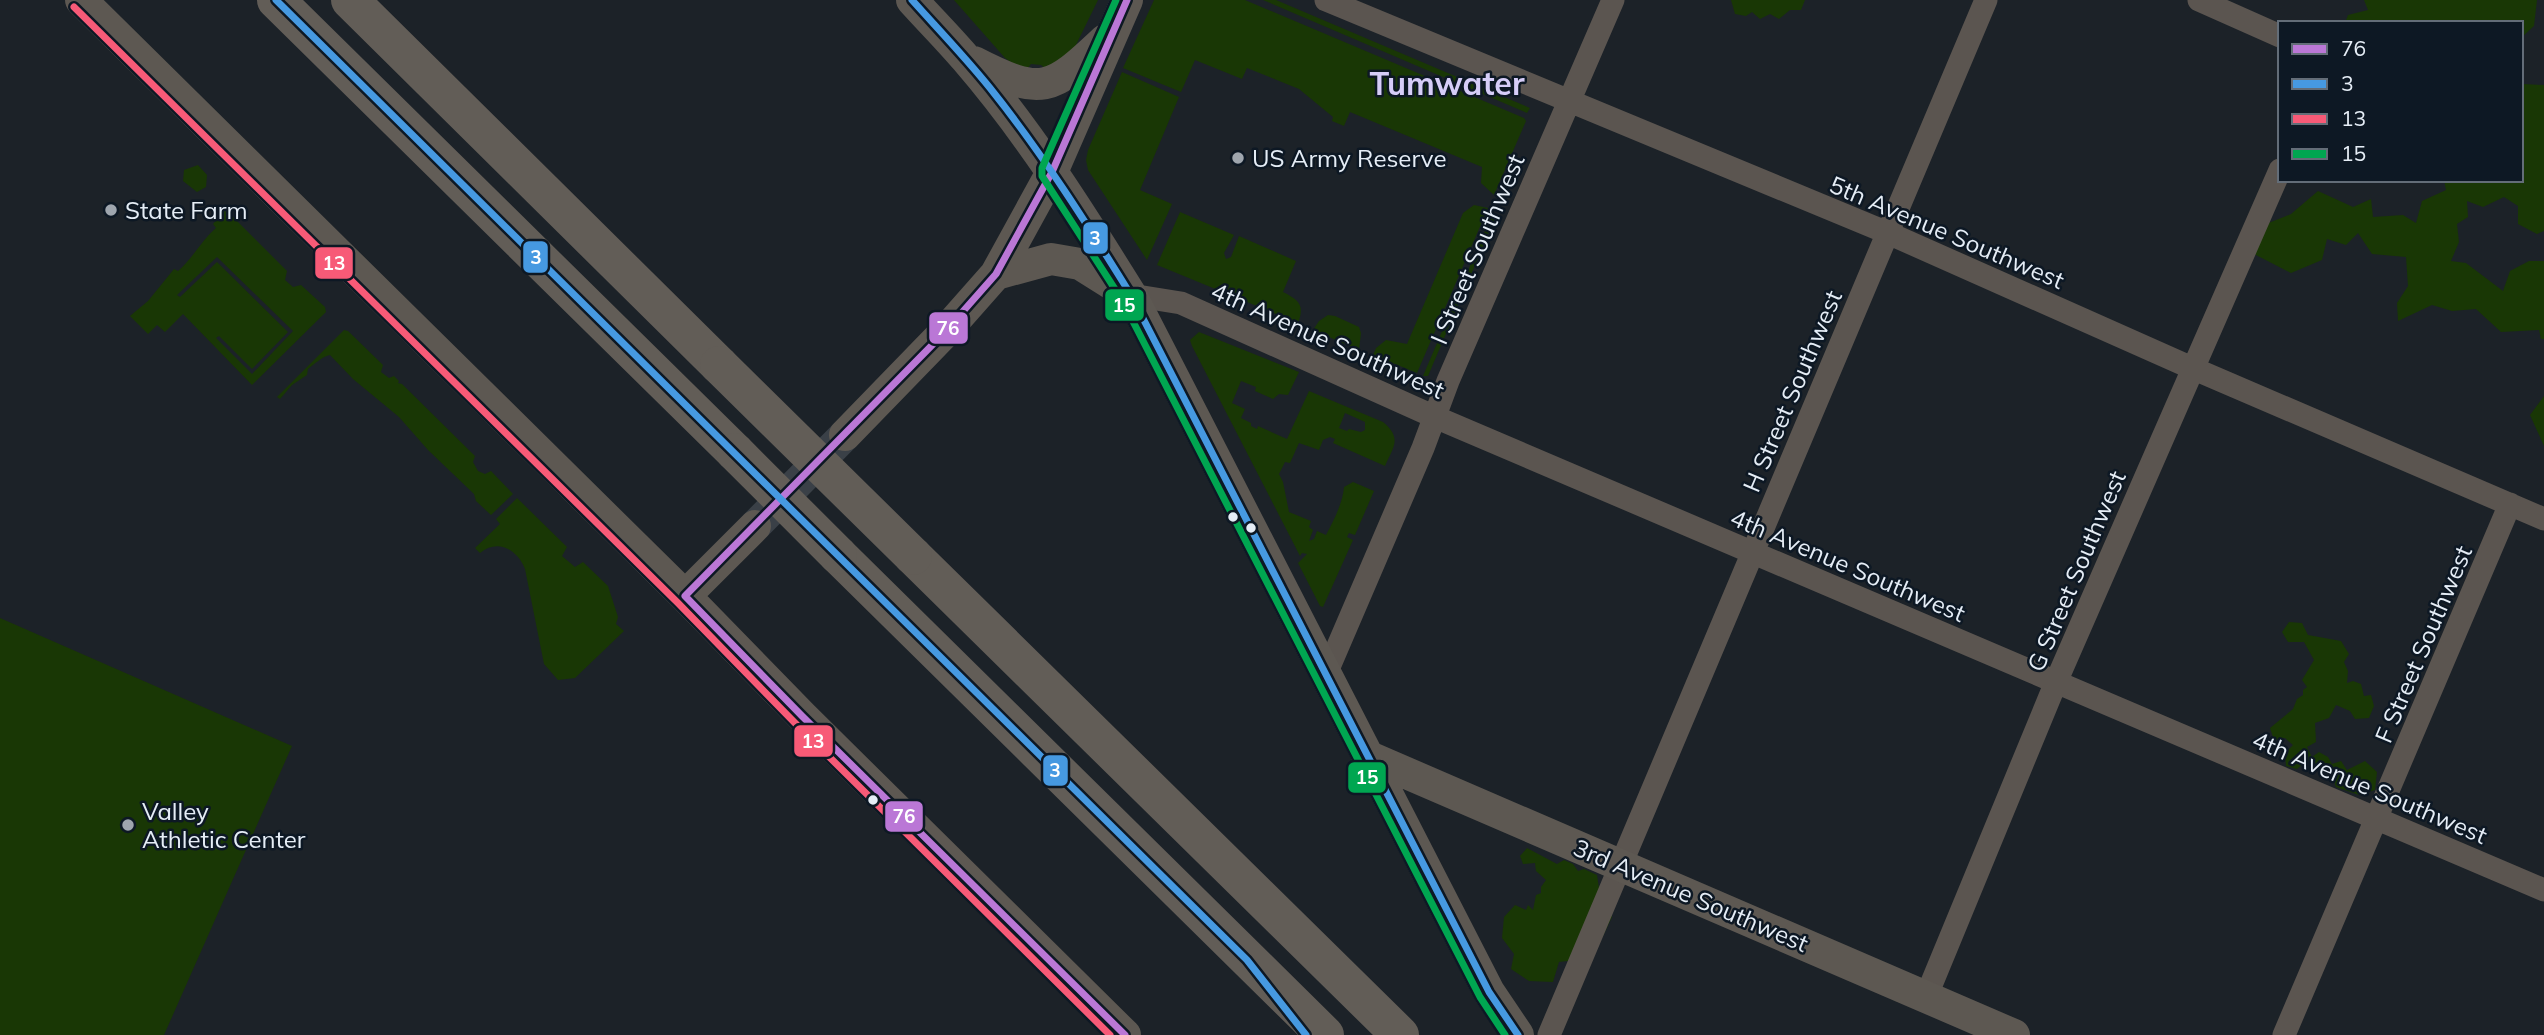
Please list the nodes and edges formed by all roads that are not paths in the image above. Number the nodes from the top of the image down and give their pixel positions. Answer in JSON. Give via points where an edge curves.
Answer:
{"nodes":[{"id":1,"x":80,"y":0,"type":"edge"},
{"id":2,"x":276,"y":0,"type":"edge"},
{"id":3,"x":350,"y":0,"type":"edge"},
{"id":4,"x":912,"y":0,"type":"edge"},
{"id":5,"x":1127,"y":0,"type":"edge"},
{"id":6,"x":1326,"y":0,"type":"edge"},
{"id":7,"x":1613,"y":0,"type":"edge"},
{"id":8,"x":1986,"y":0,"type":"edge"},
{"id":9,"x":2199,"y":0,"type":"edge"},
{"id":10,"x":1111,"y":34,"type":"junction"},
{"id":11,"x":2278,"y":35,"type":"edge"},
{"id":12,"x":966,"y":58,"type":"junction"},
{"id":13,"x":1569,"y":102,"type":"junction"},
{"id":14,"x":1052,"y":172,"type":"junction"},
{"id":15,"x":2278,"y":174,"type":"edge"},
{"id":16,"x":1888,"y":233,"type":"junction"},
{"id":17,"x":996,"y":274,"type":"junction"},
{"id":18,"x":1130,"y":295,"type":"junction"},
{"id":19,"x":2192,"y":368,"type":"junction"},
{"id":20,"x":1435,"y":417,"type":"junction"},
{"id":21,"x":845,"y":435,"type":"tunnel mouth"},
{"id":22,"x":2510,"y":504,"type":"junction"},
{"id":23,"x":2544,"y":519,"type":"edge"},
{"id":24,"x":755,"y":526,"type":"tunnel mouth"},
{"id":25,"x":1752,"y":553,"type":"junction"},
{"id":26,"x":685,"y":596,"type":"junction"},
{"id":27,"x":1326,"y":674,"type":"junction"},
{"id":28,"x":2056,"y":682,"type":"junction"},
{"id":29,"x":1367,"y":756,"type":"junction"},
{"id":30,"x":2378,"y":819,"type":"junction"},
{"id":31,"x":1622,"y":866,"type":"junction"},
{"id":32,"x":2544,"y":890,"type":"edge"},
{"id":33,"x":1247,"y":960,"type":"junction"},
{"id":34,"x":1926,"y":997,"type":"junction"},
{"id":35,"x":1125,"y":1035,"type":"edge"},
{"id":36,"x":1306,"y":1035,"type":"edge"},
{"id":37,"x":1325,"y":1035,"type":"edge"},
{"id":38,"x":1400,"y":1035,"type":"edge"},
{"id":39,"x":1518,"y":1035,"type":"edge"},
{"id":40,"x":1549,"y":1035,"type":"edge"},
{"id":41,"x":2014,"y":1035,"type":"edge"},
{"id":42,"x":2284,"y":1035,"type":"edge"}],
"edges":[{"from":1,"to":26,"type":"street"},
{"from":2,"to":33,"type":"highway","bridge":true},
{"from":3,"to":38,"type":"highway","bridge":true},
{"from":4,"to":12,"type":"street"},
{"from":5,"to":10,"type":"street"},
{"from":6,"to":13,"type":"street","name":"5th Avenue Southwest"},
{"from":7,"to":13,"type":"street","name":"I Street Southwest"},
{"from":8,"to":16,"type":"street","name":"H Street Southwest"},
{"from":9,"to":11,"type":"street"},
{"from":10,"to":12,"type":"street","via":[[1073,70],[1058,80],[1039,84],[1004,78]]},
{"from":10,"to":14,"type":"street"},
{"from":12,"to":14,"type":"street"},
{"from":13,"to":16,"type":"street","name":"5th Avenue Southwest"},
{"from":13,"to":20,"type":"street","name":"I Street Southwest"},
{"from":14,"to":17,"type":"street"},
{"from":14,"to":18,"type":"street"},
{"from":15,"to":19,"type":"street","name":"G Street Southwest"},
{"from":16,"to":19,"type":"street","name":"5th Avenue Southwest"},
{"from":16,"to":25,"type":"street","name":"H Street Southwest"},
{"from":17,"to":18,"type":"street","via":[[1055,260],[1080,264]]},
{"from":17,"to":21,"type":"street"},
{"from":18,"to":20,"type":"street","name":"4th Avenue Southwest","via":[[1181,303]]},
{"from":18,"to":27,"type":"street"},
{"from":19,"to":22,"type":"street","name":"5th Avenue Southwest"},
{"from":19,"to":28,"type":"street","name":"G Street Southwest"},
{"from":20,"to":25,"type":"street","name":"4th Avenue Southwest"},
{"from":20,"to":27,"type":"street","name":"I Street Southwest"},
{"from":22,"to":23,"type":"street","name":"5th Avenue Southwest"},
{"from":22,"to":30,"type":"street","name":"F Street Southwest"},
{"from":24,"to":26,"type":"street"},
{"from":25,"to":28,"type":"street","name":"4th Avenue Southwest"},
{"from":25,"to":31,"type":"street","name":"H Street Southwest"},
{"from":26,"to":35,"type":"street"},
{"from":27,"to":29,"type":"street"},
{"from":28,"to":30,"type":"street","name":"4th Avenue Southwest"},
{"from":28,"to":34,"type":"street","name":"G Street Southwest"},
{"from":29,"to":31,"type":"street","name":"3rd Avenue Southwest"},
{"from":29,"to":39,"type":"street","via":[[1489,992]]},
{"from":30,"to":32,"type":"street","name":"4th Avenue Southwest"},
{"from":30,"to":42,"type":"street","name":"F Street Southwest"},
{"from":31,"to":34,"type":"street","name":"3rd Avenue Southwest"},
{"from":31,"to":40,"type":"street","name":"H Street Southwest"},
{"from":33,"to":36,"type":"highway"},
{"from":33,"to":37,"type":"highway"},
{"from":34,"to":41,"type":"street","name":"3rd Avenue Southwest"}]}
